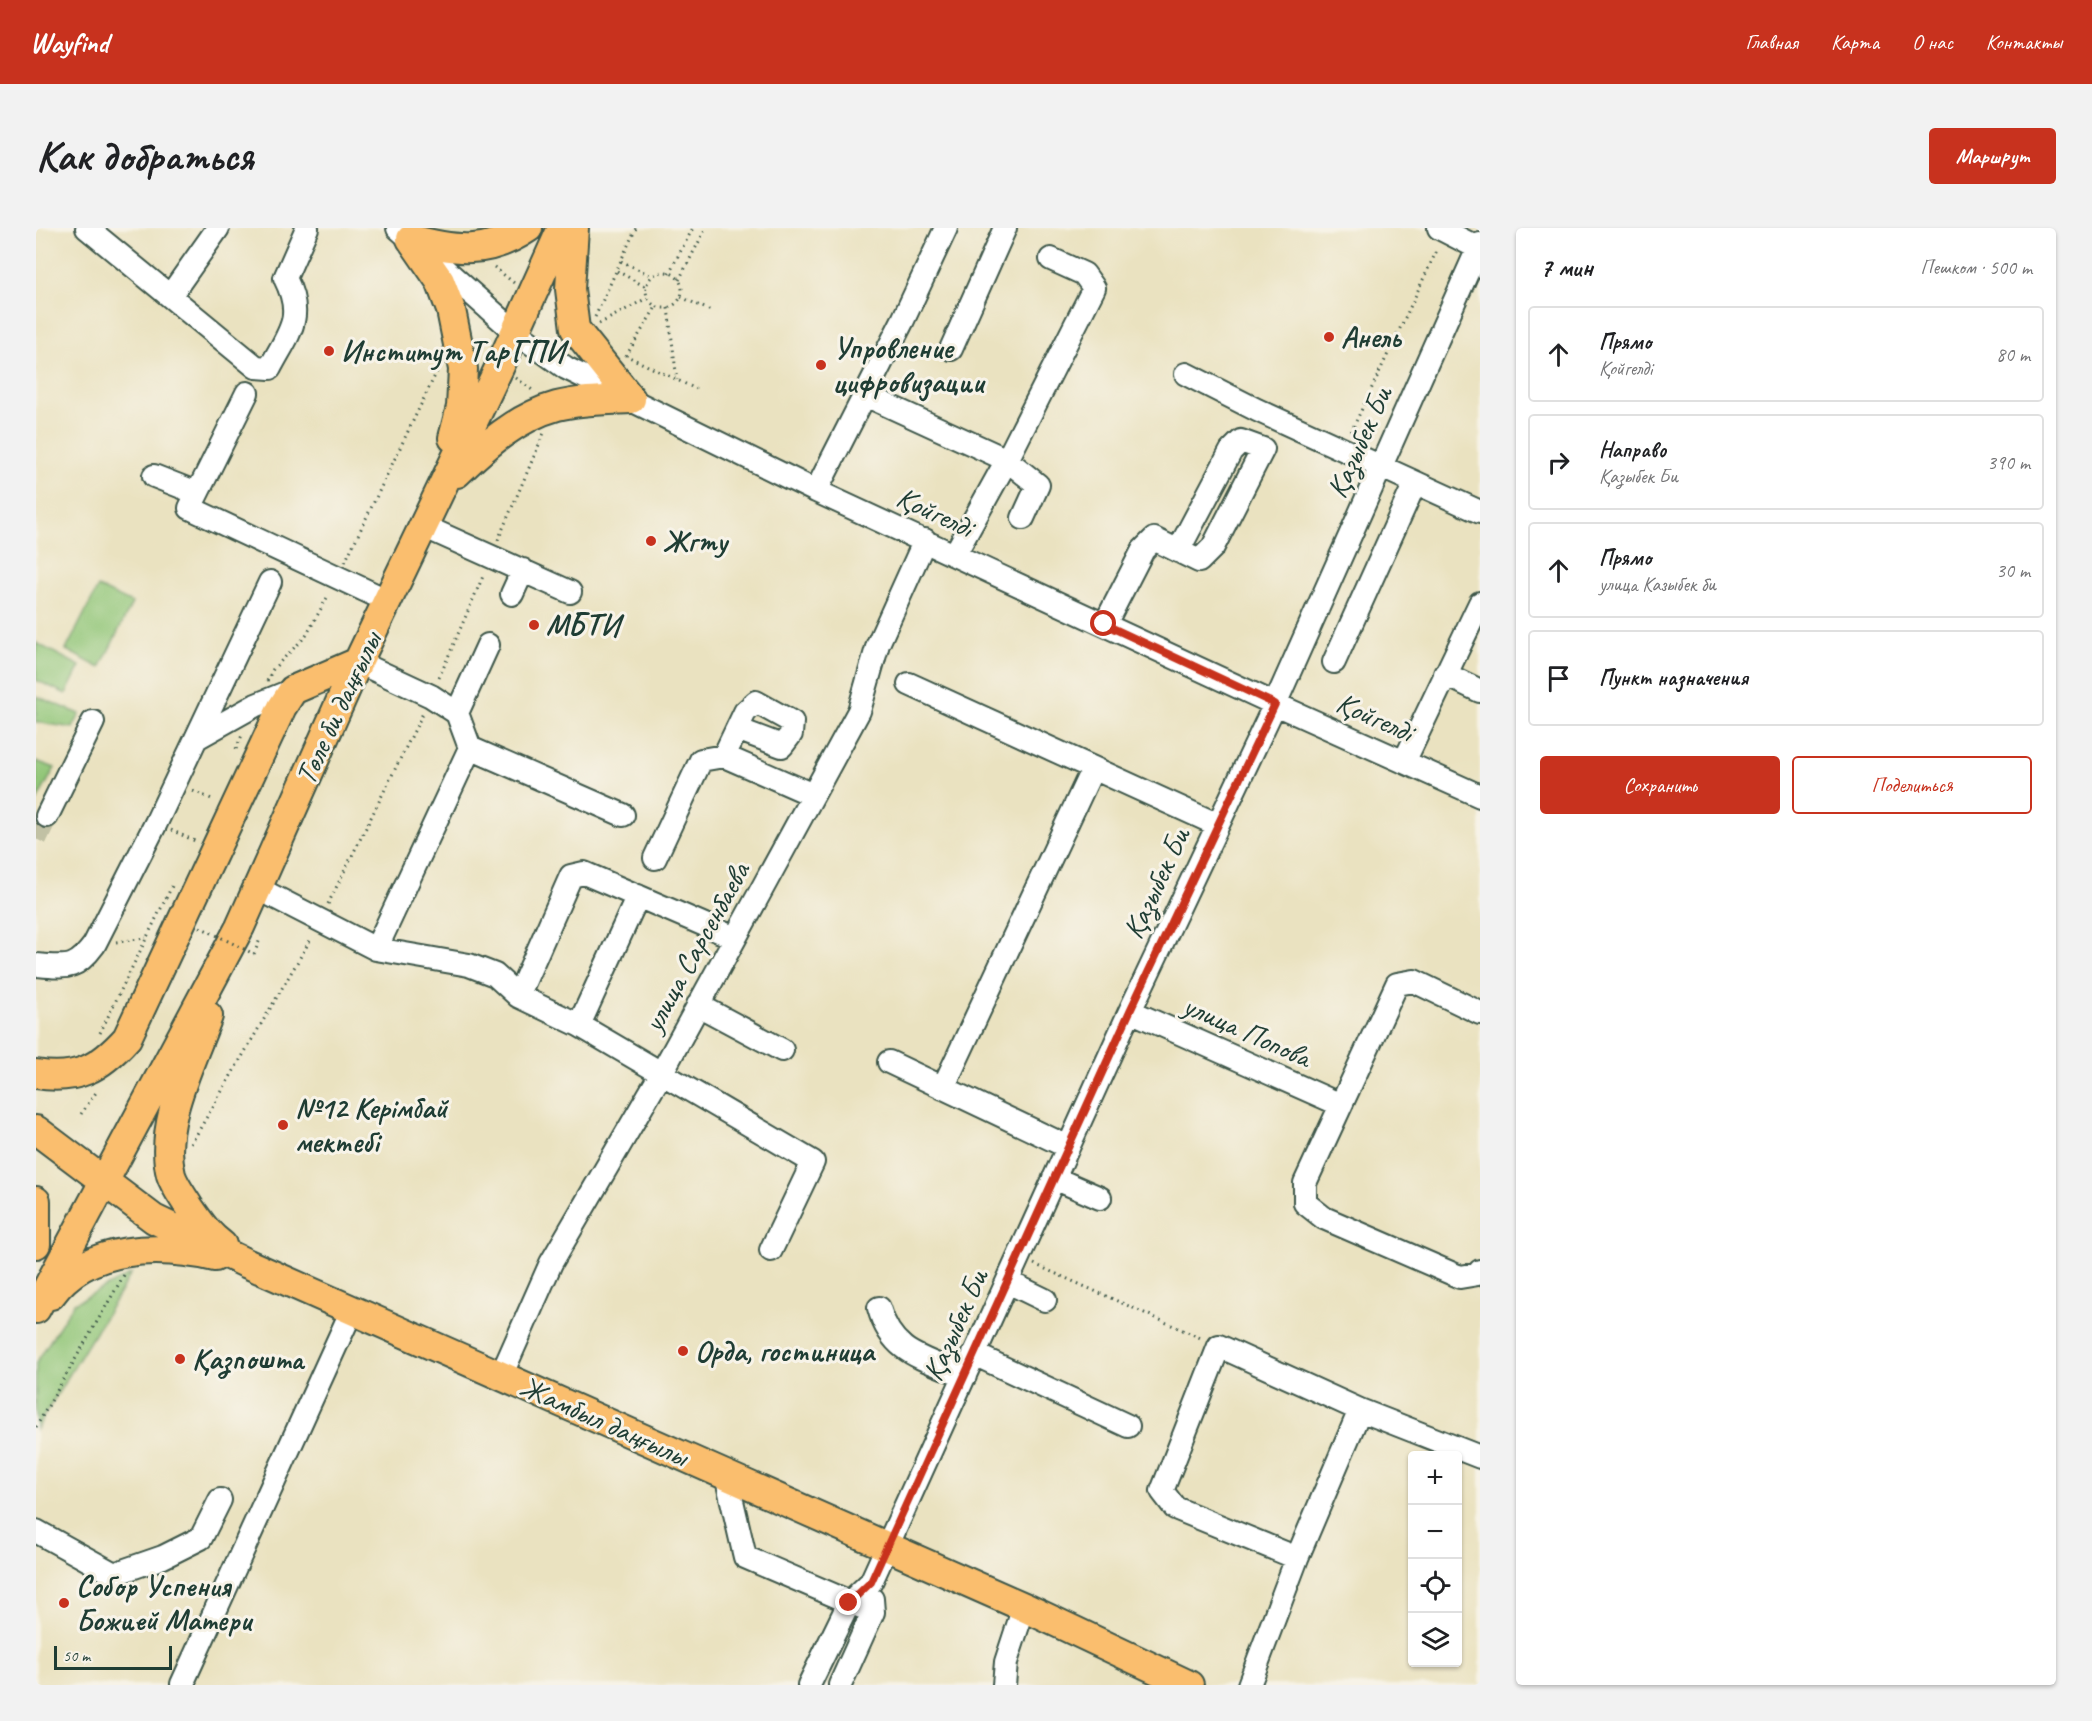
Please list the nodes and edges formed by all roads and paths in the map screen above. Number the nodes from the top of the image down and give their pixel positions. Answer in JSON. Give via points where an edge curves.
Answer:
{"nodes":[{"id":1,"x":218,"y":228,"type":"edge"},
{"id":2,"x":307,"y":228,"type":"edge"},
{"id":3,"x":528,"y":228,"type":"edge"},
{"id":4,"x":562,"y":228,"type":"edge"},
{"id":5,"x":574,"y":228,"type":"edge"},
{"id":6,"x":636,"y":228,"type":"edge"},
{"id":7,"x":693,"y":228,"type":"edge"},
{"id":8,"x":706,"y":228,"type":"edge"},
{"id":9,"x":946,"y":228,"type":"edge"},
{"id":10,"x":1005,"y":228,"type":"edge"},
{"id":11,"x":92,"y":230,"type":"edge"},
{"id":12,"x":1441,"y":233,"type":"edge"},
{"id":13,"x":405,"y":234,"type":"edge"},
{"id":14,"x":1479,"y":246,"type":"edge"},
{"id":15,"x":1051,"y":259,"type":"dead end"},
{"id":16,"x":621,"y":261,"type":"junction"},
{"id":17,"x":617,"y":271,"type":"junction"},
{"id":18,"x":669,"y":273,"type":"junction"},
{"id":19,"x":652,"y":276,"type":"junction"},
{"id":20,"x":679,"y":280,"type":"junction"},
{"id":21,"x":646,"y":286,"type":"junction"},
{"id":22,"x":170,"y":297,"type":"junction"},
{"id":23,"x":681,"y":297,"type":"junction"},
{"id":24,"x":647,"y":298,"type":"junction"},
{"id":25,"x":656,"y":307,"type":"junction"},
{"id":26,"x":668,"y":308,"type":"junction"},
{"id":27,"x":711,"y":311,"type":"dead end"},
{"id":28,"x":585,"y":324,"type":"junction"},
{"id":29,"x":514,"y":331,"type":"junction"},
{"id":30,"x":951,"y":349,"type":"dead end"},
{"id":31,"x":617,"y":351,"type":"dead end"},
{"id":32,"x":626,"y":356,"type":"junction"},
{"id":33,"x":1186,"y":374,"type":"dead end"},
{"id":34,"x":677,"y":380,"type":"junction"},
{"id":35,"x":696,"y":389,"type":"dead end"},
{"id":36,"x":247,"y":393,"type":"dead end"},
{"id":37,"x":863,"y":394,"type":"junction"},
{"id":38,"x":631,"y":399,"type":"junction"},
{"id":39,"x":556,"y":406,"type":"junction"},
{"id":40,"x":1343,"y":450,"type":"junction"},
{"id":41,"x":1007,"y":460,"type":"junction"},
{"id":42,"x":1381,"y":467,"type":"junction"},
{"id":43,"x":154,"y":476,"type":"dead end"},
{"id":44,"x":1415,"y":483,"type":"junction"},
{"id":45,"x":442,"y":487,"type":"junction"},
{"id":46,"x":816,"y":491,"type":"junction"},
{"id":47,"x":197,"y":493,"type":"junction"},
{"id":48,"x":1480,"y":512,"type":"edge"},
{"id":49,"x":1023,"y":518,"type":"dead end"},
{"id":50,"x":423,"y":526,"type":"junction"},
{"id":51,"x":925,"y":540,"type":"junction"},
{"id":52,"x":1179,"y":551,"type":"junction"},
{"id":53,"x":955,"y":554,"type":"junction"},
{"id":54,"x":492,"y":555,"type":"junction"},
{"id":55,"x":523,"y":570,"type":"junction"},
{"id":56,"x":270,"y":582,"type":"dead end"},
{"id":57,"x":570,"y":592,"type":"dead end"},
{"id":58,"x":512,"y":594,"type":"dead end"},
{"id":59,"x":388,"y":601,"type":"junction"},
{"id":60,"x":1480,"y":603,"type":"edge"},
{"id":61,"x":1104,"y":624,"type":"junction"},
{"id":62,"x":488,"y":645,"type":"dead end"},
{"id":63,"x":358,"y":662,"type":"junction"},
{"id":64,"x":1334,"y":662,"type":"dead end"},
{"id":65,"x":1445,"y":674,"type":"junction"},
{"id":66,"x":909,"y":684,"type":"dead end"},
{"id":67,"x":293,"y":690,"type":"junction"},
{"id":68,"x":1480,"y":691,"type":"edge"},
{"id":69,"x":431,"y":696,"type":"junction"},
{"id":70,"x":1275,"y":704,"type":"junction"},
{"id":71,"x":457,"y":713,"type":"junction"},
{"id":72,"x":93,"y":722,"type":"dead end"},
{"id":73,"x":737,"y":729,"type":"dead end"},
{"id":74,"x":197,"y":738,"type":"junction"},
{"id":75,"x":471,"y":748,"type":"junction"},
{"id":76,"x":724,"y":756,"type":"junction"},
{"id":77,"x":1404,"y":762,"type":"junction"},
{"id":78,"x":1093,"y":768,"type":"junction"},
{"id":79,"x":813,"y":795,"type":"junction"},
{"id":80,"x":1480,"y":796,"type":"edge"},
{"id":81,"x":622,"y":815,"type":"dead end"},
{"id":82,"x":47,"y":816,"type":"tunnel mouth"},
{"id":83,"x":1216,"y":824,"type":"junction"},
{"id":84,"x":655,"y":858,"type":"dead end"},
{"id":85,"x":257,"y":888,"type":"junction"},
{"id":86,"x":638,"y":896,"type":"junction"},
{"id":87,"x":319,"y":921,"type":"junction"},
{"id":88,"x":200,"y":927,"type":"dead end"},
{"id":89,"x":240,"y":927,"type":"junction"},
{"id":90,"x":146,"y":938,"type":"dead end"},
{"id":91,"x":735,"y":938,"type":"junction"},
{"id":92,"x":94,"y":945,"type":"junction"},
{"id":93,"x":375,"y":949,"type":"junction"},
{"id":94,"x":254,"y":954,"type":"dead end"},
{"id":95,"x":36,"y":965,"type":"edge"},
{"id":96,"x":518,"y":996,"type":"junction"},
{"id":97,"x":698,"y":1005,"type":"junction"},
{"id":98,"x":1478,"y":1007,"type":"edge"},
{"id":99,"x":1130,"y":1011,"type":"junction"},
{"id":100,"x":579,"y":1025,"type":"junction"},
{"id":101,"x":782,"y":1050,"type":"dead end"},
{"id":102,"x":889,"y":1062,"type":"dead end"},
{"id":103,"x":36,"y":1074,"type":"edge"},
{"id":104,"x":661,"y":1074,"type":"junction"},
{"id":105,"x":943,"y":1088,"type":"junction"},
{"id":106,"x":1341,"y":1105,"type":"junction"},
{"id":107,"x":36,"y":1130,"type":"edge"},
{"id":108,"x":189,"y":1147,"type":"dead end"},
{"id":109,"x":1068,"y":1148,"type":"junction"},
{"id":110,"x":1054,"y":1178,"type":"junction"},
{"id":111,"x":102,"y":1182,"type":"junction"},
{"id":112,"x":1100,"y":1198,"type":"dead end"},
{"id":113,"x":36,"y":1201,"type":"edge"},
{"id":114,"x":36,"y":1244,"type":"edge"},
{"id":115,"x":139,"y":1250,"type":"junction"},
{"id":116,"x":771,"y":1250,"type":"dead end"},
{"id":117,"x":1018,"y":1258,"type":"junction"},
{"id":118,"x":248,"y":1264,"type":"junction"},
{"id":119,"x":1480,"y":1271,"type":"edge"},
{"id":120,"x":1008,"y":1282,"type":"junction"},
{"id":121,"x":1045,"y":1300,"type":"dead end"},
{"id":122,"x":879,"y":1308,"type":"dead end"},
{"id":123,"x":36,"y":1309,"type":"edge"},
{"id":124,"x":352,"y":1310,"type":"junction"},
{"id":125,"x":36,"y":1317,"type":"edge"},
{"id":126,"x":1219,"y":1346,"type":"junction"},
{"id":127,"x":975,"y":1354,"type":"junction"},
{"id":128,"x":501,"y":1376,"type":"junction"},
{"id":129,"x":965,"y":1376,"type":"junction"},
{"id":130,"x":1360,"y":1410,"type":"junction"},
{"id":131,"x":1128,"y":1426,"type":"dead end"},
{"id":132,"x":36,"y":1427,"type":"edge"},
{"id":133,"x":1480,"y":1457,"type":"edge"},
{"id":134,"x":726,"y":1475,"type":"junction"},
{"id":135,"x":220,"y":1500,"type":"dead end"},
{"id":136,"x":36,"y":1531,"type":"edge"},
{"id":137,"x":888,"y":1547,"type":"junction"},
{"id":138,"x":1297,"y":1558,"type":"junction"},
{"id":139,"x":871,"y":1582,"type":"junction"},
{"id":140,"x":849,"y":1603,"type":"junction"},
{"id":141,"x":1024,"y":1607,"type":"junction"},
{"id":142,"x":873,"y":1612,"type":"junction"},
{"id":143,"x":185,"y":1685,"type":"edge"},
{"id":144,"x":809,"y":1685,"type":"edge"},
{"id":145,"x":840,"y":1685,"type":"edge"},
{"id":146,"x":1004,"y":1685,"type":"edge"},
{"id":147,"x":1189,"y":1685,"type":"edge"},
{"id":148,"x":1249,"y":1685,"type":"edge"}],
"edges":[{"from":1,"to":22,"type":"street"},
{"from":2,"to":22,"type":"street","via":[[285,278],[295,298],[294,324],[270,368],[256,367]]},
{"from":3,"to":13,"type":"main road","via":[[478,249],[449,249]]},
{"from":4,"to":29,"type":"main road","name":"Төле би даңғылы"},
{"from":5,"to":28,"type":"main road","via":[[570,289]]},
{"from":6,"to":16,"type":"path"},
{"from":7,"to":18,"type":"path"},
{"from":8,"to":20,"type":"path"},
{"from":9,"to":37,"type":"street"},
{"from":10,"to":30,"type":"street"},
{"from":11,"to":22,"type":"street"},
{"from":12,"to":14,"type":"street"},
{"from":12,"to":40,"type":"path"},
{"from":13,"to":29,"type":"street","name":"Қойгелді"},
{"from":13,"to":45,"type":"main road","via":[[440,281],[452,310],[463,369],[461,407]]},
{"from":14,"to":42,"type":"street","name":"Қазыбек Би"},
{"from":15,"to":41,"type":"street","via":[[1084,274],[1094,288]]},
{"from":16,"to":17,"type":"path"},
{"from":16,"to":19,"type":"path"},
{"from":17,"to":21,"type":"path"},
{"from":17,"to":28,"type":"path"},
{"from":18,"to":19,"type":"path"},
{"from":18,"to":20,"type":"path"},
{"from":19,"to":21,"type":"path"},
{"from":20,"to":23,"type":"path"},
{"from":21,"to":24,"type":"path"},
{"from":23,"to":26,"type":"path"},
{"from":23,"to":27,"type":"path"},
{"from":24,"to":25,"type":"path"},
{"from":24,"to":28,"type":"path","via":[[590,329],[590,335]]},
{"from":25,"to":26,"type":"path"},
{"from":25,"to":32,"type":"path"},
{"from":26,"to":34,"type":"path"},
{"from":28,"to":38,"type":"main road"},
{"from":29,"to":38,"type":"street","name":"Қойгелді","via":[[566,368]]},
{"from":29,"to":45,"type":"main road","name":"Төле би даңғылы"},
{"from":31,"to":32,"type":"path"},
{"from":32,"to":34,"type":"path"},
{"from":33,"to":40,"type":"street"},
{"from":34,"to":35,"type":"path"},
{"from":36,"to":47,"type":"street"},
{"from":37,"to":41,"type":"street"},
{"from":37,"to":46,"type":"street"},
{"from":38,"to":39,"type":"main road"},
{"from":38,"to":46,"type":"street","name":"Қойгелді"},
{"from":39,"to":45,"type":"main road","via":[[484,446]]},
{"from":39,"to":54,"type":"path"},
{"from":40,"to":42,"type":"street"},
{"from":41,"to":49,"type":"street","via":[[1038,485]]},
{"from":41,"to":53,"type":"street"},
{"from":42,"to":44,"type":"street"},
{"from":42,"to":70,"type":"street","name":"Қазыбек Би"},
{"from":43,"to":47,"type":"street"},
{"from":44,"to":48,"type":"street"},
{"from":44,"to":64,"type":"street"},
{"from":45,"to":50,"type":"main road","name":"Төле би даңғылы"},
{"from":46,"to":51,"type":"street","name":"Қойгелді"},
{"from":47,"to":59,"type":"street","via":[[189,508]]},
{"from":50,"to":54,"type":"street"},
{"from":50,"to":59,"type":"main road","name":"Төле би даңғылы"},
{"from":51,"to":53,"type":"street","name":"Қойгелді"},
{"from":51,"to":79,"type":"street","name":"улица Сарсенбаева","via":[[878,644],[859,711]]},
{"from":52,"to":52,"type":"street","via":[[1199,561],[1213,548],[1263,449],[1241,441],[1231,451]]},
{"from":52,"to":61,"type":"street","via":[[1154,540],[1143,550]]},
{"from":53,"to":61,"type":"street","name":"Қойгелді"},
{"from":54,"to":55,"type":"street"},
{"from":54,"to":69,"type":"path"},
{"from":55,"to":57,"type":"street"},
{"from":55,"to":58,"type":"street"},
{"from":56,"to":74,"type":"street"},
{"from":59,"to":63,"type":"main road","name":"Төле би даңғылы"},
{"from":60,"to":65,"type":"street"},
{"from":61,"to":70,"type":"street","name":"Қойгелді"},
{"from":62,"to":71,"type":"street"},
{"from":63,"to":67,"type":"main road"},
{"from":63,"to":69,"type":"street"},
{"from":63,"to":85,"type":"main road","name":"Төле би даңғылы"},
{"from":65,"to":68,"type":"street"},
{"from":65,"to":77,"type":"street"},
{"from":66,"to":78,"type":"street"},
{"from":67,"to":74,"type":"street","via":[[256,705]]},
{"from":67,"to":103,"type":"main road","via":[[127,1038],[106,1060],[89,1070],[66,1076]]},
{"from":69,"to":71,"type":"street"},
{"from":69,"to":87,"type":"path"},
{"from":70,"to":77,"type":"street","name":"Қойгелді"},
{"from":70,"to":83,"type":"street","name":"Қазыбек Би"},
{"from":71,"to":75,"type":"street"},
{"from":72,"to":82,"type":"street"},
{"from":73,"to":76,"type":"street"},
{"from":74,"to":92,"type":"street"},
{"from":75,"to":81,"type":"street"},
{"from":75,"to":93,"type":"street"},
{"from":76,"to":79,"type":"street"},
{"from":76,"to":84,"type":"street","via":[[701,760]]},
{"from":77,"to":80,"type":"street","name":"Қойгелді"},
{"from":78,"to":83,"type":"street"},
{"from":78,"to":105,"type":"street"},
{"from":79,"to":91,"type":"street","name":"улица Сарсенбаева"},
{"from":83,"to":99,"type":"street","name":"Қазыбек Би"},
{"from":85,"to":87,"type":"street"},
{"from":85,"to":89,"type":"main road","name":"Төле би даңғылы"},
{"from":86,"to":91,"type":"street"},
{"from":86,"to":96,"type":"street","via":[[584,873],[571,876]]},
{"from":86,"to":100,"type":"street"},
{"from":87,"to":93,"type":"street"},
{"from":87,"to":108,"type":"path"},
{"from":88,"to":94,"type":"path","bridge":true},
{"from":89,"to":111,"type":"main road","name":"Төле би даңғылы"},
{"from":89,"to":118,"type":"main road","via":[[168,1130],[167,1154],[171,1177],[209,1235]]},
{"from":90,"to":92,"type":"path"},
{"from":91,"to":97,"type":"street","name":"улица Сарсенбаева"},
{"from":92,"to":95,"type":"street","via":[[82,961],[64,967]]},
{"from":93,"to":96,"type":"street","via":[[469,965],[495,975]]},
{"from":96,"to":100,"type":"street"},
{"from":97,"to":101,"type":"street"},
{"from":97,"to":104,"type":"street","name":"улица Сарсенбаева"},
{"from":98,"to":106,"type":"street","via":[[1414,981],[1397,984]]},
{"from":99,"to":106,"type":"street","name":"улица Попова"},
{"from":99,"to":109,"type":"street","name":"Қазыбек Би"},
{"from":100,"to":104,"type":"street"},
{"from":102,"to":105,"type":"street"},
{"from":104,"to":116,"type":"street","via":[[813,1162]]},
{"from":104,"to":128,"type":"street","name":"улица Сарсенбаева","via":[[551,1263]]},
{"from":105,"to":109,"type":"street"},
{"from":106,"to":119,"type":"street","via":[[1305,1183],[1305,1203],[1324,1218],[1460,1277]]},
{"from":107,"to":111,"type":"main road","name":"Жамбыл даңғылы"},
{"from":109,"to":110,"type":"street","name":"Қазыбек Би"},
{"from":110,"to":112,"type":"street"},
{"from":110,"to":117,"type":"street","name":"Қазыбек Би"},
{"from":111,"to":118,"type":"main road","name":"Жамбыл даңғылы","via":[[154,1218]]},
{"from":111,"to":123,"type":"main road","name":"Төле би даңғылы"},
{"from":113,"to":114,"type":"main road"},
{"from":115,"to":118,"type":"main road","via":[[195,1252]]},
{"from":115,"to":125,"type":"main road","via":[[96,1259],[61,1280]]},
{"from":115,"to":132,"type":"path"},
{"from":117,"to":120,"type":"street","name":"Қазыбек Би"},
{"from":117,"to":126,"type":"path"},
{"from":118,"to":124,"type":"main road","name":"Жамбыл даңғылы"},
{"from":120,"to":121,"type":"street"},
{"from":120,"to":127,"type":"street","name":"Қазыбек Би"},
{"from":122,"to":129,"type":"street","via":[[885,1329],[898,1346]]},
{"from":124,"to":128,"type":"main road","name":"Жамбыл даңғылы"},
{"from":124,"to":143,"type":"street","via":[[182,1684]]},
{"from":126,"to":130,"type":"street"},
{"from":126,"to":138,"type":"street","via":[[1162,1491],[1174,1508]]},
{"from":127,"to":129,"type":"street","name":"Қазыбек Би"},
{"from":127,"to":131,"type":"street"},
{"from":128,"to":134,"type":"main road","name":"Жамбыл даңғылы"},
{"from":129,"to":137,"type":"street","name":"Қазыбек Би"},
{"from":130,"to":133,"type":"street"},
{"from":130,"to":138,"type":"street"},
{"from":134,"to":137,"type":"main road","name":"Жамбыл даңғылы"},
{"from":134,"to":140,"type":"street","via":[[745,1557]]},
{"from":135,"to":136,"type":"street","via":[[201,1538],[163,1557],[114,1574]]},
{"from":137,"to":139,"type":"street","name":"Қазыбек Би"},
{"from":137,"to":141,"type":"main road","name":"Жамбыл даңғылы"},
{"from":138,"to":148,"type":"street"},
{"from":139,"to":140,"type":"street"},
{"from":139,"to":142,"type":"street"},
{"from":140,"to":142,"type":"street"},
{"from":140,"to":144,"type":"street"},
{"from":141,"to":146,"type":"street","via":[[1006,1662]]},
{"from":141,"to":147,"type":"main road","name":"Жамбыл даңғылы"},
{"from":142,"to":145,"type":"street"}]}
